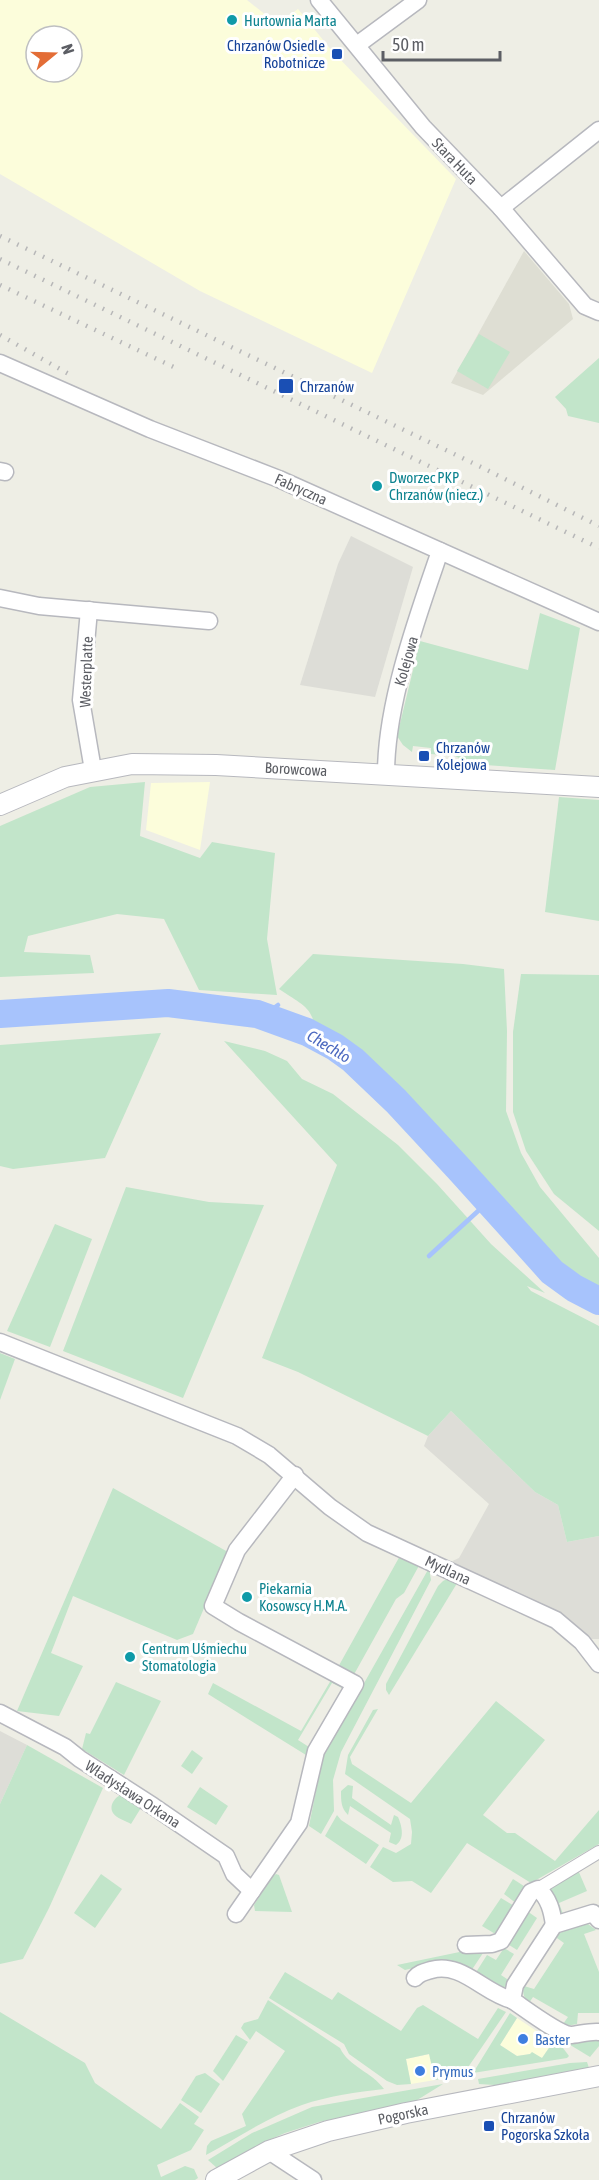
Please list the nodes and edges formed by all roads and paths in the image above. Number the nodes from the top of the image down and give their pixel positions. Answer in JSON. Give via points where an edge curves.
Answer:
{"nodes":[{"id":1,"x":319,"y":0,"type":"edge"},
{"id":2,"x":418,"y":0,"type":"edge"},
{"id":3,"x":357,"y":45,"type":"junction"},
{"id":4,"x":599,"y":130,"type":"edge"},
{"id":5,"x":501,"y":208,"type":"junction"},
{"id":6,"x":599,"y":312,"type":"edge"},
{"id":7,"x":0,"y":363,"type":"edge"},
{"id":8,"x":440,"y":551,"type":"junction"},
{"id":9,"x":0,"y":598,"type":"edge"},
{"id":10,"x":89,"y":610,"type":"junction"},
{"id":11,"x":209,"y":621,"type":"dead end"},
{"id":12,"x":599,"y":622,"type":"edge"},
{"id":13,"x":93,"y":770,"type":"junction"},
{"id":14,"x":386,"y":774,"type":"junction"},
{"id":15,"x":599,"y":787,"type":"edge"},
{"id":16,"x":0,"y":805,"type":"edge"},
{"id":17,"x":0,"y":1342,"type":"edge"},
{"id":18,"x":295,"y":1475,"type":"junction"},
{"id":19,"x":599,"y":1664,"type":"edge"},
{"id":20,"x":0,"y":1713,"type":"edge"},
{"id":21,"x":599,"y":1852,"type":"edge"},
{"id":22,"x":538,"y":1889,"type":"junction"},
{"id":23,"x":252,"y":1892,"type":"junction"},
{"id":24,"x":236,"y":1914,"type":"dead end"},
{"id":25,"x":599,"y":1920,"type":"edge"},
{"id":26,"x":554,"y":1925,"type":"junction"},
{"id":27,"x":466,"y":1945,"type":"dead end"},
{"id":28,"x":415,"y":1978,"type":"dead end"},
{"id":29,"x":512,"y":2000,"type":"junction"},
{"id":30,"x":599,"y":2032,"type":"edge"},
{"id":31,"x":599,"y":2076,"type":"edge"},
{"id":32,"x":269,"y":2151,"type":"junction"},
{"id":33,"x":216,"y":2180,"type":"edge"},
{"id":34,"x":314,"y":2180,"type":"edge"}],
"edges":[{"from":1,"to":3,"type":"street","name":"Stara Huta"},
{"from":2,"to":3,"type":"street"},
{"from":3,"to":5,"type":"street","name":"Stara Huta","via":[[423,127]]},
{"from":4,"to":5,"type":"street"},
{"from":5,"to":6,"type":"street","name":"Stara Huta","via":[[585,306]]},
{"from":7,"to":8,"type":"street","name":"Fabryczna"},
{"from":8,"to":12,"type":"street","name":"Fabryczna"},
{"from":8,"to":14,"type":"street","name":"Kolejowa","via":[[399,681]]},
{"from":9,"to":10,"type":"street"},
{"from":10,"to":11,"type":"street"},
{"from":10,"to":13,"type":"street","name":"Westerplatte","via":[[81,700]]},
{"from":13,"to":14,"type":"street","name":"Borowcowa","via":[[170,763]]},
{"from":13,"to":16,"type":"street","name":"Borowcowa"},
{"from":14,"to":15,"type":"street","name":"Borowcowa"},
{"from":17,"to":18,"type":"street","name":"Mydlana","via":[[237,1436]]},
{"from":18,"to":19,"type":"street","name":"Mydlana","via":[[367,1533],[555,1620],[582,1642]]},
{"from":18,"to":23,"type":"street","via":[[237,1550],[213,1606],[355,1684],[316,1751],[299,1822]]},
{"from":20,"to":23,"type":"street","name":"Władysława Orkana","via":[[65,1747],[226,1856],[234,1874]]},
{"from":21,"to":22,"type":"street"},
{"from":22,"to":26,"type":"street","via":[[548,1901]]},
{"from":22,"to":27,"type":"street","via":[[531,1892],[501,1941]]},
{"from":23,"to":24,"type":"street"},
{"from":25,"to":26,"type":"street","via":[[592,1913]]},
{"from":26,"to":29,"type":"street","via":[[515,1985]]},
{"from":28,"to":29,"type":"street","via":[[439,1967],[447,1968]]},
{"from":29,"to":30,"type":"street","via":[[571,2035]]},
{"from":31,"to":32,"type":"street","name":"Pogorska","via":[[406,2113],[318,2134]]},
{"from":32,"to":33,"type":"street","name":"Pogorska"},
{"from":32,"to":34,"type":"street"}]}
